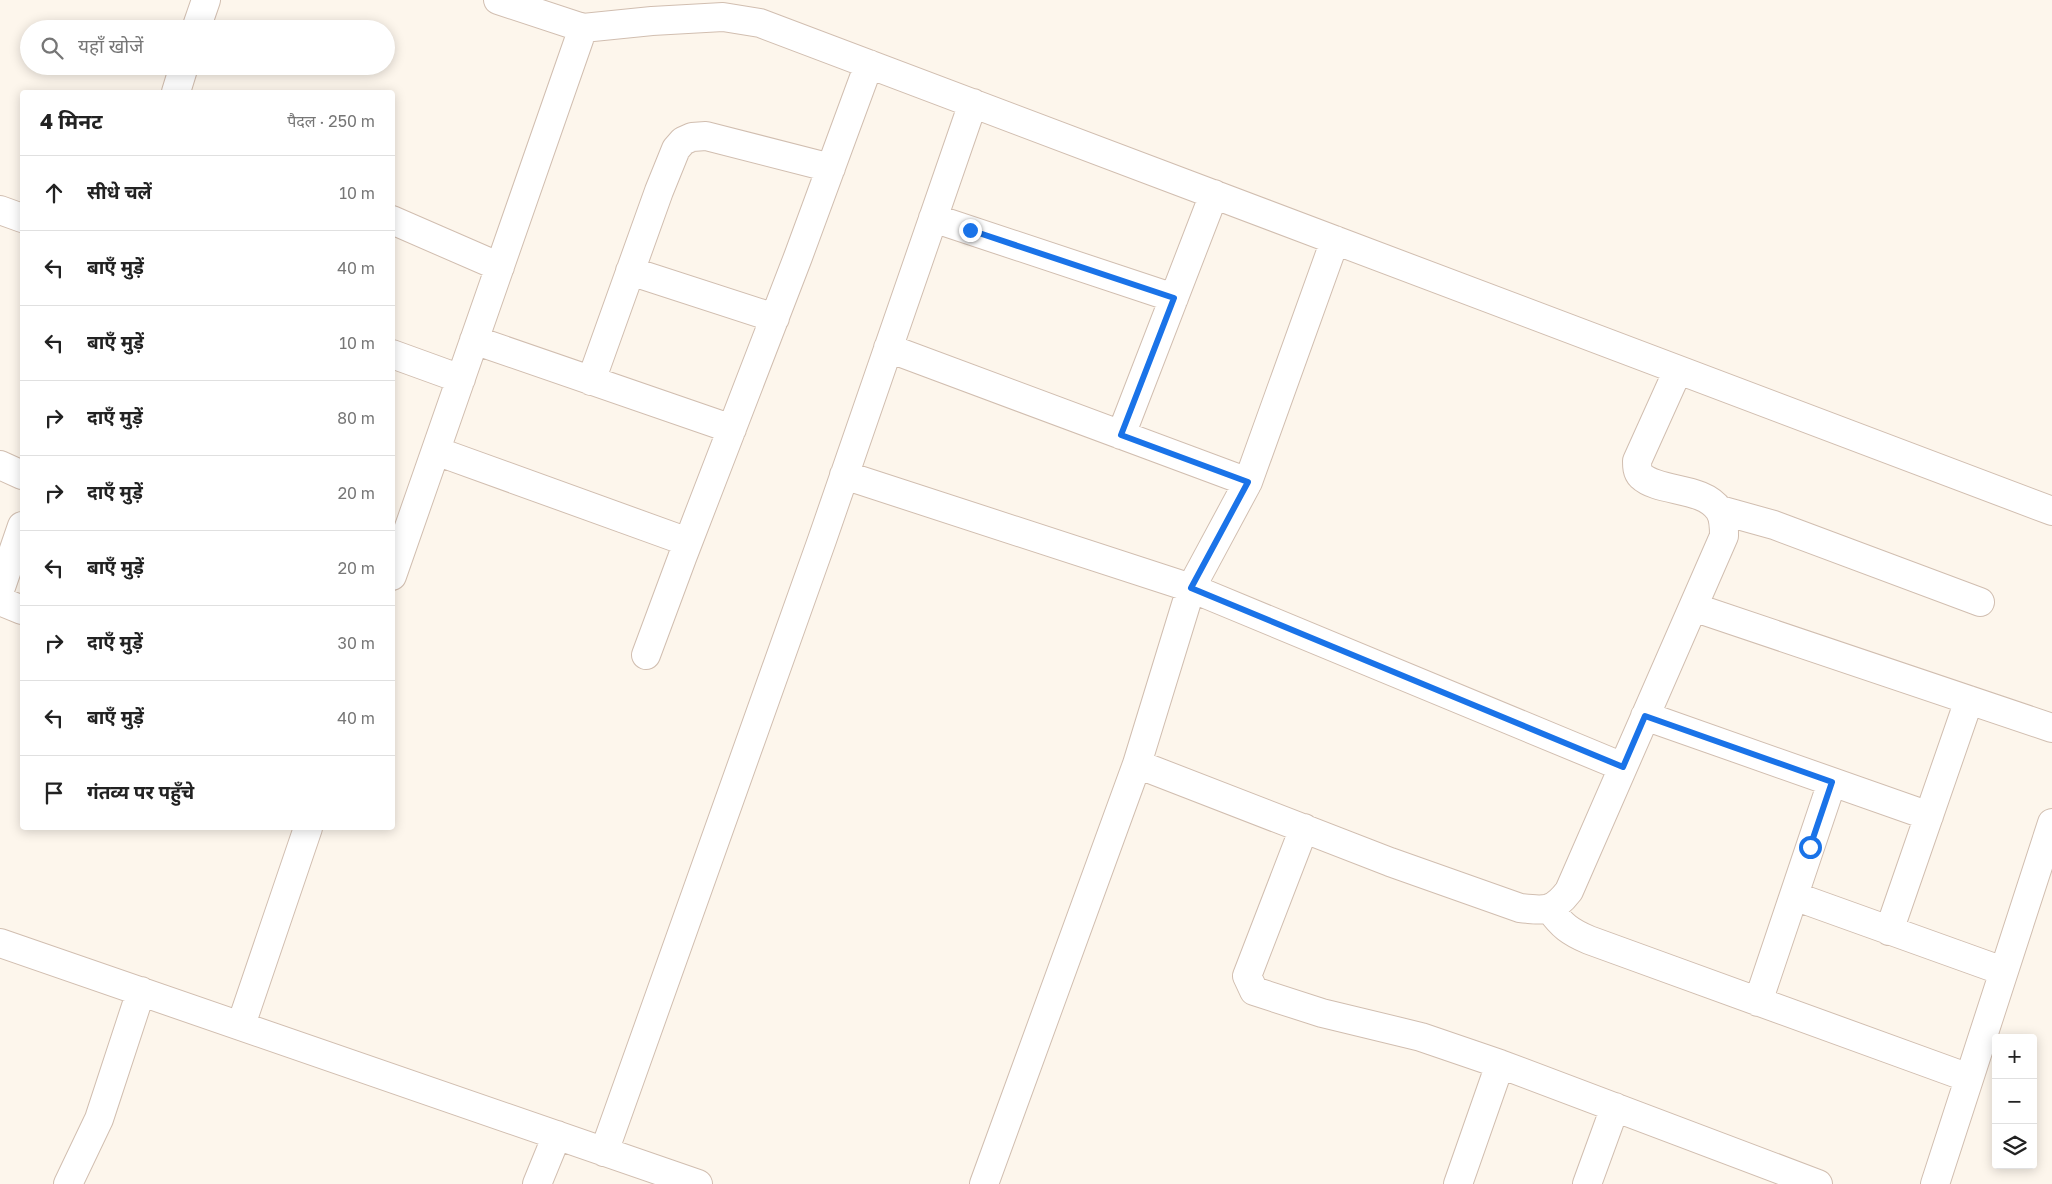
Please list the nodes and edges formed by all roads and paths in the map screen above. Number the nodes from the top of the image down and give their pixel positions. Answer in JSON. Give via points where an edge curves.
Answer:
{"nodes":[{"id":1,"x":206,"y":0,"type":"edge"},
{"id":2,"x":498,"y":0,"type":"edge"},
{"id":3,"x":199,"y":20,"type":"edge"},
{"id":4,"x":583,"y":28,"type":"junction"},
{"id":5,"x":869,"y":64,"type":"junction"},
{"id":6,"x":181,"y":75,"type":"edge"},
{"id":7,"x":177,"y":90,"type":"edge"},
{"id":8,"x":972,"y":103,"type":"junction"},
{"id":9,"x":831,"y":168,"type":"junction"},
{"id":10,"x":1214,"y":194,"type":"junction"},
{"id":11,"x":0,"y":210,"type":"edge"},
{"id":12,"x":20,"y":217,"type":"edge"},
{"id":13,"x":933,"y":218,"type":"junction"},
{"id":14,"x":395,"y":221,"type":"edge"},
{"id":15,"x":1335,"y":240,"type":"junction"},
{"id":16,"x":500,"y":267,"type":"junction"},
{"id":17,"x":630,"y":271,"type":"junction"},
{"id":18,"x":1174,"y":298,"type":"junction"},
{"id":19,"x":775,"y":318,"type":"junction"},
{"id":20,"x":474,"y":340,"type":"junction"},
{"id":21,"x":888,"y":348,"type":"junction"},
{"id":22,"x":395,"y":355,"type":"edge"},
{"id":23,"x":1678,"y":370,"type":"junction"},
{"id":24,"x":461,"y":379,"type":"junction"},
{"id":25,"x":592,"y":381,"type":"junction"},
{"id":26,"x":732,"y":429,"type":"junction"},
{"id":27,"x":1121,"y":435,"type":"junction"},
{"id":28,"x":436,"y":451,"type":"junction"},
{"id":29,"x":0,"y":465,"type":"edge"},
{"id":30,"x":20,"y":474,"type":"edge"},
{"id":31,"x":844,"y":475,"type":"junction"},
{"id":32,"x":1248,"y":482,"type":"junction"},
{"id":33,"x":1720,"y":510,"type":"junction"},
{"id":34,"x":2052,"y":511,"type":"edge"},
{"id":35,"x":20,"y":532,"type":"edge"},
{"id":36,"x":688,"y":542,"type":"junction"},
{"id":37,"x":395,"y":567,"type":"edge"},
{"id":38,"x":1191,"y":588,"type":"junction"},
{"id":39,"x":0,"y":590,"type":"edge"},
{"id":40,"x":0,"y":601,"type":"edge"},
{"id":41,"x":1980,"y":602,"type":"dead end"},
{"id":42,"x":1693,"y":607,"type":"junction"},
{"id":43,"x":20,"y":609,"type":"edge"},
{"id":44,"x":646,"y":656,"type":"dead end"},
{"id":45,"x":1969,"y":700,"type":"junction"},
{"id":46,"x":1645,"y":716,"type":"junction"},
{"id":47,"x":2052,"y":728,"type":"edge"},
{"id":48,"x":1137,"y":764,"type":"junction"},
{"id":49,"x":1623,"y":767,"type":"junction"},
{"id":50,"x":1832,"y":782,"type":"junction"},
{"id":51,"x":1929,"y":816,"type":"junction"},
{"id":52,"x":1304,"y":828,"type":"junction"},
{"id":53,"x":307,"y":830,"type":"edge"},
{"id":54,"x":2050,"y":833,"type":"edge"},
{"id":55,"x":1794,"y":896,"type":"junction"},
{"id":56,"x":1549,"y":908,"type":"junction"},
{"id":57,"x":1889,"y":931,"type":"junction"},
{"id":58,"x":0,"y":943,"type":"edge"},
{"id":59,"x":2003,"y":971,"type":"junction"},
{"id":60,"x":141,"y":991,"type":"junction"},
{"id":61,"x":1758,"y":1002,"type":"junction"},
{"id":62,"x":241,"y":1025,"type":"junction"},
{"id":63,"x":1500,"y":1064,"type":"junction"},
{"id":64,"x":1969,"y":1078,"type":"junction"},
{"id":65,"x":1614,"y":1107,"type":"junction"},
{"id":66,"x":557,"y":1135,"type":"junction"},
{"id":67,"x":604,"y":1152,"type":"junction"},
{"id":68,"x":68,"y":1184,"type":"edge"},
{"id":69,"x":536,"y":1184,"type":"edge"},
{"id":70,"x":698,"y":1184,"type":"edge"},
{"id":71,"x":984,"y":1184,"type":"edge"},
{"id":72,"x":1458,"y":1184,"type":"edge"},
{"id":73,"x":1587,"y":1184,"type":"edge"},
{"id":74,"x":1818,"y":1184,"type":"edge"},
{"id":75,"x":1935,"y":1184,"type":"edge"}],
"edges":[{"from":1,"to":3,"type":"street"},
{"from":2,"to":4,"type":"street"},
{"from":4,"to":5,"type":"street","via":[[723,17],[760,23]]},
{"from":4,"to":16,"type":"street"},
{"from":5,"to":8,"type":"street"},
{"from":5,"to":9,"type":"street"},
{"from":6,"to":7,"type":"street"},
{"from":8,"to":10,"type":"street"},
{"from":8,"to":13,"type":"street"},
{"from":9,"to":17,"type":"street","via":[[706,136],[683,141],[676,149]]},
{"from":9,"to":19,"type":"street"},
{"from":10,"to":15,"type":"street"},
{"from":10,"to":18,"type":"street"},
{"from":11,"to":12,"type":"street"},
{"from":13,"to":18,"type":"street"},
{"from":13,"to":21,"type":"street"},
{"from":14,"to":16,"type":"street"},
{"from":15,"to":23,"type":"street"},
{"from":15,"to":32,"type":"street"},
{"from":16,"to":20,"type":"street"},
{"from":17,"to":19,"type":"street"},
{"from":17,"to":25,"type":"street"},
{"from":18,"to":27,"type":"street"},
{"from":19,"to":26,"type":"street"},
{"from":20,"to":24,"type":"street"},
{"from":20,"to":25,"type":"street"},
{"from":21,"to":27,"type":"street"},
{"from":21,"to":31,"type":"street"},
{"from":22,"to":24,"type":"street"},
{"from":23,"to":33,"type":"street","via":[[1637,461],[1638,469],[1652,482],[1700,496]]},
{"from":23,"to":34,"type":"street"},
{"from":24,"to":28,"type":"street"},
{"from":25,"to":26,"type":"street"},
{"from":26,"to":36,"type":"street"},
{"from":27,"to":32,"type":"street"},
{"from":28,"to":36,"type":"street"},
{"from":28,"to":37,"type":"street"},
{"from":29,"to":30,"type":"street"},
{"from":31,"to":38,"type":"street"},
{"from":31,"to":67,"type":"street"},
{"from":32,"to":38,"type":"street"},
{"from":33,"to":41,"type":"street","via":[[1774,525]]},
{"from":33,"to":42,"type":"street","via":[[1724,536]]},
{"from":35,"to":39,"type":"street"},
{"from":36,"to":44,"type":"street"},
{"from":38,"to":48,"type":"street"},
{"from":38,"to":49,"type":"street"},
{"from":40,"to":43,"type":"street"},
{"from":42,"to":45,"type":"street"},
{"from":42,"to":46,"type":"street"},
{"from":45,"to":47,"type":"street"},
{"from":45,"to":51,"type":"street"},
{"from":46,"to":49,"type":"street"},
{"from":46,"to":50,"type":"street"},
{"from":48,"to":52,"type":"street"},
{"from":48,"to":71,"type":"street"},
{"from":49,"to":56,"type":"street","via":[[1569,891],[1559,903]]},
{"from":50,"to":51,"type":"street"},
{"from":50,"to":55,"type":"street"},
{"from":51,"to":57,"type":"street"},
{"from":52,"to":56,"type":"street","via":[[1520,908]]},
{"from":52,"to":63,"type":"street","via":[[1247,976],[1254,991],[1322,1013],[1421,1037]]},
{"from":53,"to":62,"type":"street"},
{"from":54,"to":59,"type":"street"},
{"from":55,"to":57,"type":"street"},
{"from":55,"to":61,"type":"street"},
{"from":56,"to":61,"type":"street","via":[[1571,932]]},
{"from":57,"to":59,"type":"street"},
{"from":58,"to":60,"type":"street"},
{"from":59,"to":64,"type":"street"},
{"from":60,"to":62,"type":"street"},
{"from":60,"to":68,"type":"street","via":[[99,1119]]},
{"from":61,"to":64,"type":"street"},
{"from":62,"to":66,"type":"street"},
{"from":63,"to":65,"type":"street"},
{"from":63,"to":72,"type":"street"},
{"from":64,"to":75,"type":"street"},
{"from":65,"to":73,"type":"street"},
{"from":65,"to":74,"type":"street"},
{"from":66,"to":67,"type":"street"},
{"from":66,"to":69,"type":"street"},
{"from":67,"to":70,"type":"street"}]}
